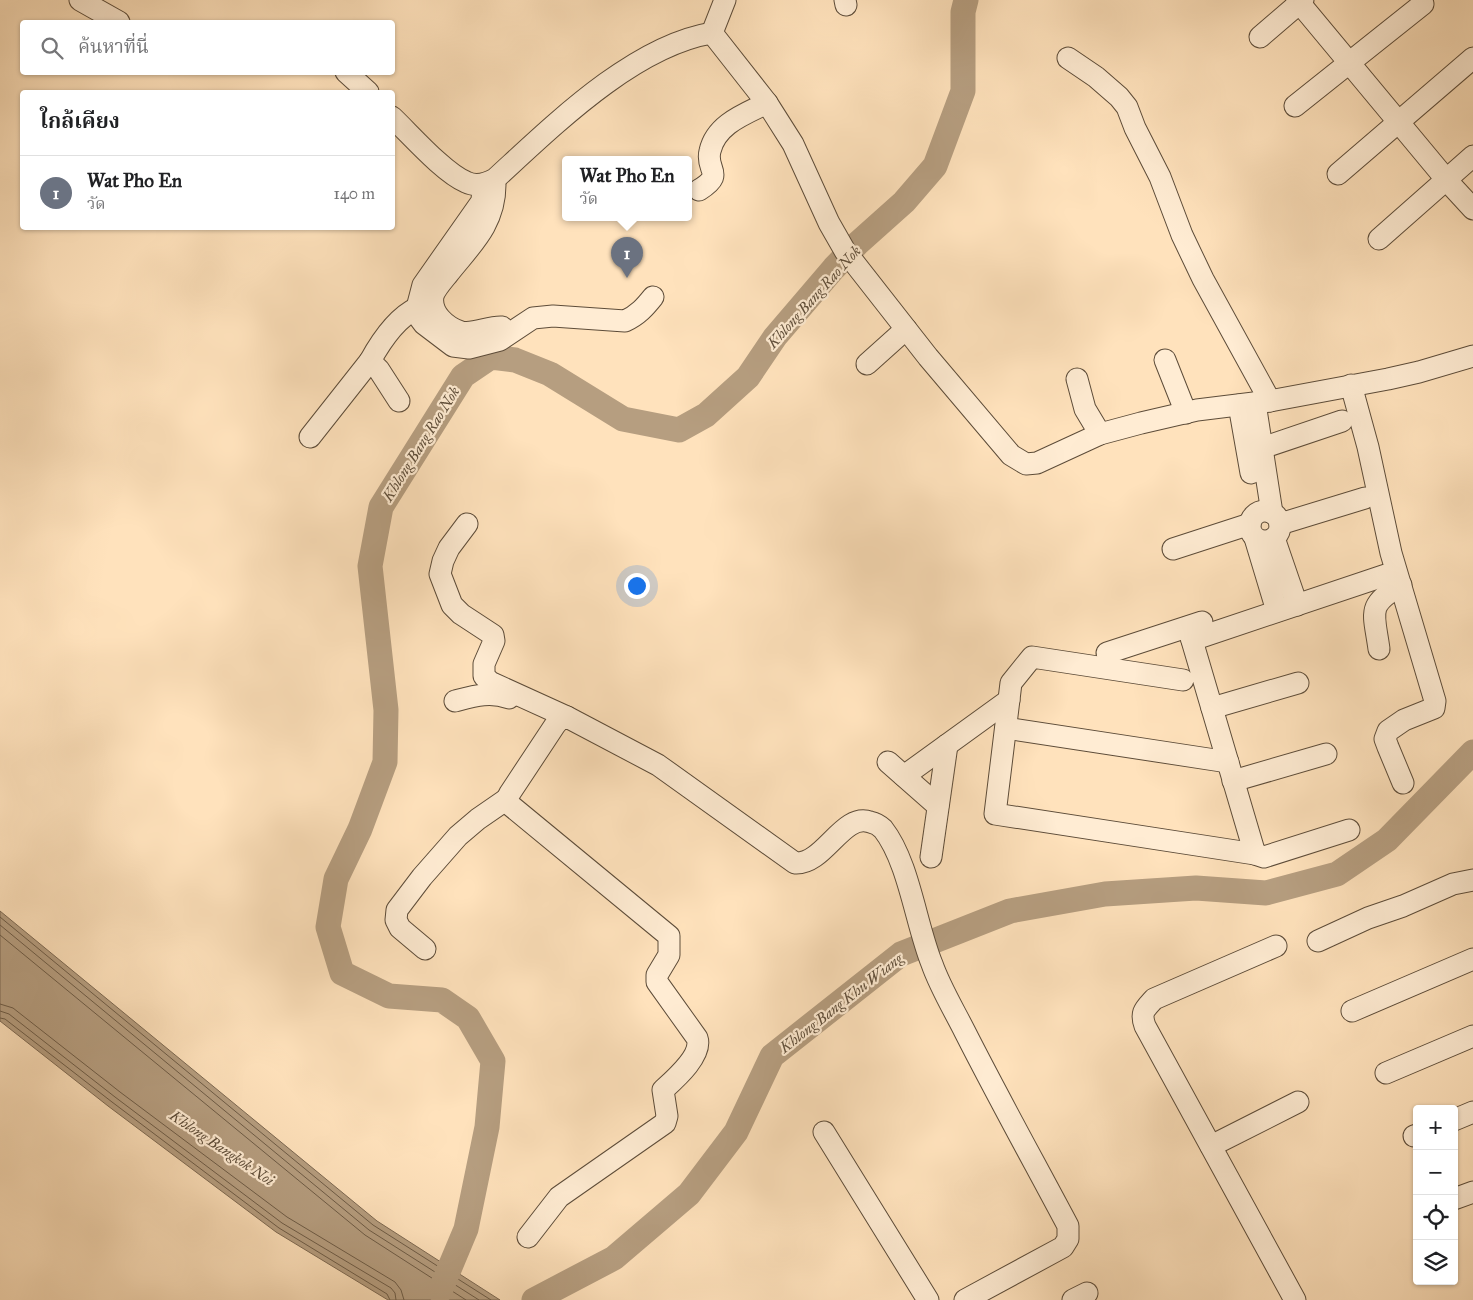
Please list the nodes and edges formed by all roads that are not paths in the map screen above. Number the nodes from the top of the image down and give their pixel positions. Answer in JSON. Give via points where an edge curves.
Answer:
{"nodes":[{"id":1,"x":80,"y":0,"type":"edge"},
{"id":2,"x":725,"y":0,"type":"edge"},
{"id":3,"x":1300,"y":1,"type":"edge"},
{"id":4,"x":1423,"y":4,"type":"dead end"},
{"id":5,"x":115,"y":20,"type":"edge"},
{"id":6,"x":712,"y":33,"type":"junction"},
{"id":7,"x":1260,"y":37,"type":"dead end"},
{"id":8,"x":1068,"y":58,"type":"dead end"},
{"id":9,"x":1473,"y":58,"type":"edge"},
{"id":10,"x":1349,"y":63,"type":"junction"},
{"id":11,"x":349,"y":75,"type":"edge"},
{"id":12,"x":366,"y":90,"type":"edge"},
{"id":13,"x":767,"y":104,"type":"junction"},
{"id":14,"x":1295,"y":106,"type":"dead end"},
{"id":15,"x":1399,"y":122,"type":"junction"},
{"id":16,"x":396,"y":128,"type":"edge"},
{"id":17,"x":1473,"y":156,"type":"edge"},
{"id":18,"x":1338,"y":174,"type":"dead end"},
{"id":19,"x":1446,"y":179,"type":"junction"},
{"id":20,"x":489,"y":182,"type":"junction"},
{"id":21,"x":699,"y":190,"type":"dead end"},
{"id":22,"x":1473,"y":209,"type":"edge"},
{"id":23,"x":1379,"y":239,"type":"dead end"},
{"id":24,"x":653,"y":297,"type":"dead end"},
{"id":25,"x":417,"y":308,"type":"junction"},
{"id":26,"x":906,"y":329,"type":"junction"},
{"id":27,"x":515,"y":330,"type":"junction"},
{"id":28,"x":1473,"y":356,"type":"edge"},
{"id":29,"x":1165,"y":360,"type":"dead end"},
{"id":30,"x":370,"y":361,"type":"junction"},
{"id":31,"x":867,"y":364,"type":"dead end"},
{"id":32,"x":1077,"y":379,"type":"dead end"},
{"id":33,"x":1351,"y":385,"type":"junction"},
{"id":34,"x":399,"y":401,"type":"dead end"},
{"id":35,"x":1255,"y":403,"type":"junction"},
{"id":36,"x":1186,"y":413,"type":"junction"},
{"id":37,"x":1342,"y":421,"type":"dead end"},
{"id":38,"x":1100,"y":434,"type":"junction"},
{"id":39,"x":310,"y":438,"type":"dead end"},
{"id":40,"x":1255,"y":450,"type":"junction"},
{"id":41,"x":1365,"y":498,"type":"dead end"},
{"id":42,"x":467,"y":524,"type":"dead end"},
{"id":43,"x":1265,"y":525,"type":"junction"},
{"id":44,"x":1173,"y":549,"type":"dead end"},
{"id":45,"x":1394,"y":580,"type":"junction"},
{"id":46,"x":1282,"y":605,"type":"junction"},
{"id":47,"x":1190,"y":633,"type":"junction"},
{"id":48,"x":1379,"y":649,"type":"dead end"},
{"id":49,"x":1107,"y":653,"type":"dead end"},
{"id":50,"x":1183,"y":680,"type":"dead end"},
{"id":51,"x":1298,"y":683,"type":"dead end"},
{"id":52,"x":1009,"y":700,"type":"junction"},
{"id":53,"x":455,"y":701,"type":"dead end"},
{"id":54,"x":536,"y":703,"type":"junction"},
{"id":55,"x":1212,"y":708,"type":"junction"},
{"id":56,"x":568,"y":717,"type":"junction"},
{"id":57,"x":1006,"y":728,"type":"junction"},
{"id":58,"x":947,"y":745,"type":"junction"},
{"id":59,"x":1326,"y":754,"type":"dead end"},
{"id":60,"x":1230,"y":772,"type":"junction"},
{"id":61,"x":1402,"y":783,"type":"dead end"},
{"id":62,"x":508,"y":799,"type":"junction"},
{"id":63,"x":938,"y":806,"type":"junction"},
{"id":64,"x":1350,"y":830,"type":"dead end"},
{"id":65,"x":1254,"y":854,"type":"junction"},
{"id":66,"x":931,"y":857,"type":"dead end"},
{"id":67,"x":1473,"y":880,"type":"edge"},
{"id":68,"x":1318,"y":941,"type":"dead end"},
{"id":69,"x":1276,"y":946,"type":"dead end"},
{"id":70,"x":425,"y":949,"type":"dead end"},
{"id":71,"x":1473,"y":959,"type":"edge"},
{"id":72,"x":1352,"y":1012,"type":"dead end"},
{"id":73,"x":1473,"y":1036,"type":"edge"},
{"id":74,"x":1386,"y":1074,"type":"dead end"},
{"id":75,"x":1298,"y":1102,"type":"dead end"},
{"id":76,"x":1473,"y":1112,"type":"edge"},
{"id":77,"x":1458,"y":1118,"type":"edge"},
{"id":78,"x":824,"y":1132,"type":"dead end"},
{"id":79,"x":1211,"y":1146,"type":"junction"},
{"id":80,"x":1473,"y":1192,"type":"edge"},
{"id":81,"x":1458,"y":1198,"type":"edge"},
{"id":82,"x":528,"y":1237,"type":"dead end"},
{"id":83,"x":928,"y":1300,"type":"edge"},
{"id":84,"x":965,"y":1300,"type":"edge"},
{"id":85,"x":1295,"y":1300,"type":"edge"}],
"edges":[{"from":1,"to":5,"type":"street"},
{"from":2,"to":6,"type":"street"},
{"from":3,"to":7,"type":"street"},
{"from":3,"to":10,"type":"street"},
{"from":4,"to":10,"type":"street"},
{"from":6,"to":13,"type":"street"},
{"from":6,"to":20,"type":"street","via":[[650,54],[560,120]]},
{"from":8,"to":35,"type":"street","via":[[1096,77],[1127,107],[1160,177]]},
{"from":9,"to":15,"type":"street"},
{"from":10,"to":14,"type":"street"},
{"from":10,"to":15,"type":"street"},
{"from":11,"to":12,"type":"street"},
{"from":13,"to":21,"type":"street","via":[[741,115],[720,131],[709,152],[711,183]]},
{"from":13,"to":26,"type":"street","via":[[793,144],[845,251]]},
{"from":15,"to":18,"type":"street"},
{"from":15,"to":19,"type":"street"},
{"from":16,"to":20,"type":"street","via":[[466,183]]},
{"from":17,"to":19,"type":"street"},
{"from":19,"to":22,"type":"street"},
{"from":19,"to":23,"type":"street"},
{"from":20,"to":25,"type":"street","via":[[482,201],[423,285]]},
{"from":20,"to":27,"type":"street","via":[[495,200],[489,218],[433,296],[435,313],[449,327],[464,333],[500,327]]},
{"from":24,"to":27,"type":"street","via":[[642,311],[625,320],[553,316],[533,318]]},
{"from":25,"to":27,"type":"street","via":[[424,324],[453,346],[470,348],[500,340]]},
{"from":25,"to":30,"type":"street","via":[[400,319]]},
{"from":26,"to":31,"type":"street"},
{"from":26,"to":38,"type":"street","via":[[1011,455],[1026,464],[1036,464]]},
{"from":28,"to":33,"type":"street","via":[[1419,372]]},
{"from":29,"to":36,"type":"street"},
{"from":30,"to":34,"type":"street"},
{"from":30,"to":39,"type":"street"},
{"from":32,"to":38,"type":"street","via":[[1080,396]]},
{"from":33,"to":35,"type":"street"},
{"from":33,"to":45,"type":"street","via":[[1392,553]]},
{"from":35,"to":36,"type":"street"},
{"from":35,"to":40,"type":"street"},
{"from":36,"to":38,"type":"street"},
{"from":37,"to":40,"type":"street"},
{"from":40,"to":43,"type":"street"},
{"from":41,"to":43,"type":"street"},
{"from":42,"to":54,"type":"street","via":[[449,548],[440,574],[452,605],[493,635],[494,641],[484,664],[484,676],[490,682]]},
{"from":43,"to":44,"type":"street"},
{"from":43,"to":46,"type":"street"},
{"from":45,"to":46,"type":"street"},
{"from":45,"to":48,"type":"street","via":[[1374,612]]},
{"from":45,"to":61,"type":"street","via":[[1435,701],[1434,708],[1404,720],[1388,731],[1385,739]]},
{"from":46,"to":47,"type":"street"},
{"from":47,"to":49,"type":"street"},
{"from":47,"to":55,"type":"street"},
{"from":50,"to":52,"type":"street","via":[[1032,657],[1011,683]]},
{"from":51,"to":55,"type":"street"},
{"from":52,"to":57,"type":"street"},
{"from":52,"to":58,"type":"street"},
{"from":53,"to":54,"type":"street","via":[[485,694]]},
{"from":54,"to":56,"type":"street"},
{"from":55,"to":60,"type":"street"},
{"from":56,"to":62,"type":"street","via":[[554,725]]},
{"from":56,"to":84,"type":"street","via":[[658,765],[794,862],[812,860],[854,822],[863,820],[882,827],[901,865],[932,964],[1068,1226],[1068,1239],[1063,1248]]},
{"from":57,"to":60,"type":"street"},
{"from":57,"to":65,"type":"street","via":[[995,814]]},
{"from":58,"to":63,"type":"street"},
{"from":58,"to":63,"type":"street","via":[[896,769]]},
{"from":59,"to":60,"type":"street"},
{"from":60,"to":65,"type":"street"},
{"from":62,"to":70,"type":"street","via":[[458,836],[397,910],[396,920],[400,928]]},
{"from":62,"to":82,"type":"street","via":[[510,805],[669,936],[669,955],[657,975],[657,982],[699,1044],[695,1056],[663,1090],[665,1123],[558,1197]]},
{"from":63,"to":66,"type":"street"},
{"from":64,"to":65,"type":"street","via":[[1264,857]]},
{"from":67,"to":68,"type":"street","via":[[1453,884]]},
{"from":69,"to":79,"type":"street","via":[[1154,999],[1144,1010],[1145,1026]]},
{"from":71,"to":72,"type":"street"},
{"from":73,"to":74,"type":"street"},
{"from":75,"to":79,"type":"street"},
{"from":76,"to":77,"type":"street"},
{"from":78,"to":83,"type":"street"},
{"from":79,"to":85,"type":"street"},
{"from":80,"to":81,"type":"street"}]}
